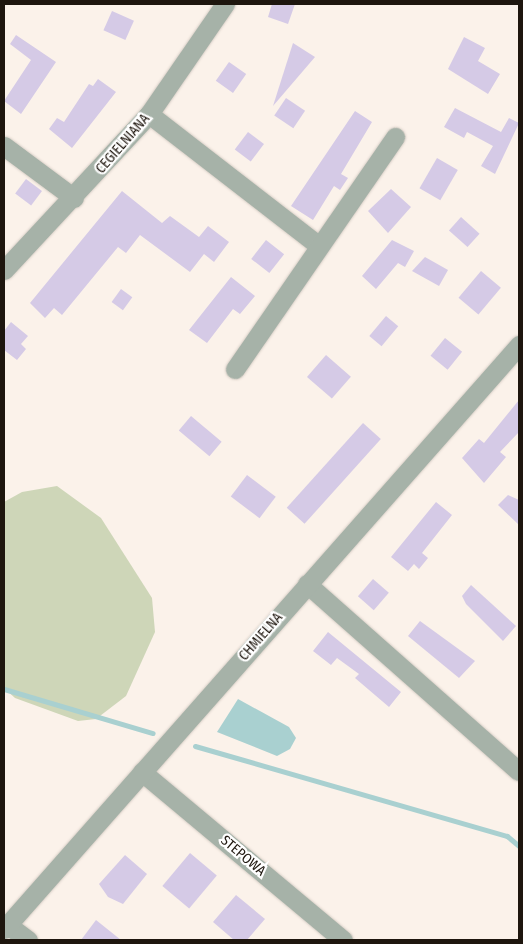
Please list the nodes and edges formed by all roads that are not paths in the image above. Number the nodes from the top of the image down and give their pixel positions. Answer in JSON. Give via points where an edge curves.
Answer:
{"nodes":[{"id":1,"x":225,"y":4,"type":"edge"},
{"id":2,"x":149,"y":114,"type":"junction"},
{"id":3,"x":395,"y":137,"type":"dead end"},
{"id":4,"x":4,"y":146,"type":"edge"},
{"id":5,"x":74,"y":198,"type":"junction"},
{"id":6,"x":319,"y":246,"type":"junction"},
{"id":7,"x":4,"y":270,"type":"edge"},
{"id":8,"x":516,"y":353,"type":"edge"},
{"id":9,"x":236,"y":369,"type":"dead end"},
{"id":10,"x":307,"y":584,"type":"junction"},
{"id":11,"x":518,"y":771,"type":"edge"},
{"id":12,"x":142,"y":772,"type":"junction"},
{"id":13,"x":6,"y":927,"type":"edge"},
{"id":14,"x":28,"y":940,"type":"edge"},
{"id":15,"x":343,"y":940,"type":"edge"}],
"edges":[{"from":1,"to":2,"type":"street","name":"CEGIELNIANA"},
{"from":2,"to":5,"type":"street","name":"CEGIELNIANA"},
{"from":2,"to":6,"type":"street"},
{"from":3,"to":6,"type":"street"},
{"from":4,"to":5,"type":"street"},
{"from":5,"to":7,"type":"street","name":"CEGIELNIANA"},
{"from":6,"to":9,"type":"street"},
{"from":8,"to":10,"type":"street","name":"CHMIELNA"},
{"from":10,"to":11,"type":"street"},
{"from":10,"to":12,"type":"street","name":"CHMIELNA"},
{"from":12,"to":13,"type":"street","name":"CHMIELNA"},
{"from":12,"to":15,"type":"street","name":"STEPOWA"},
{"from":13,"to":14,"type":"street"}]}
